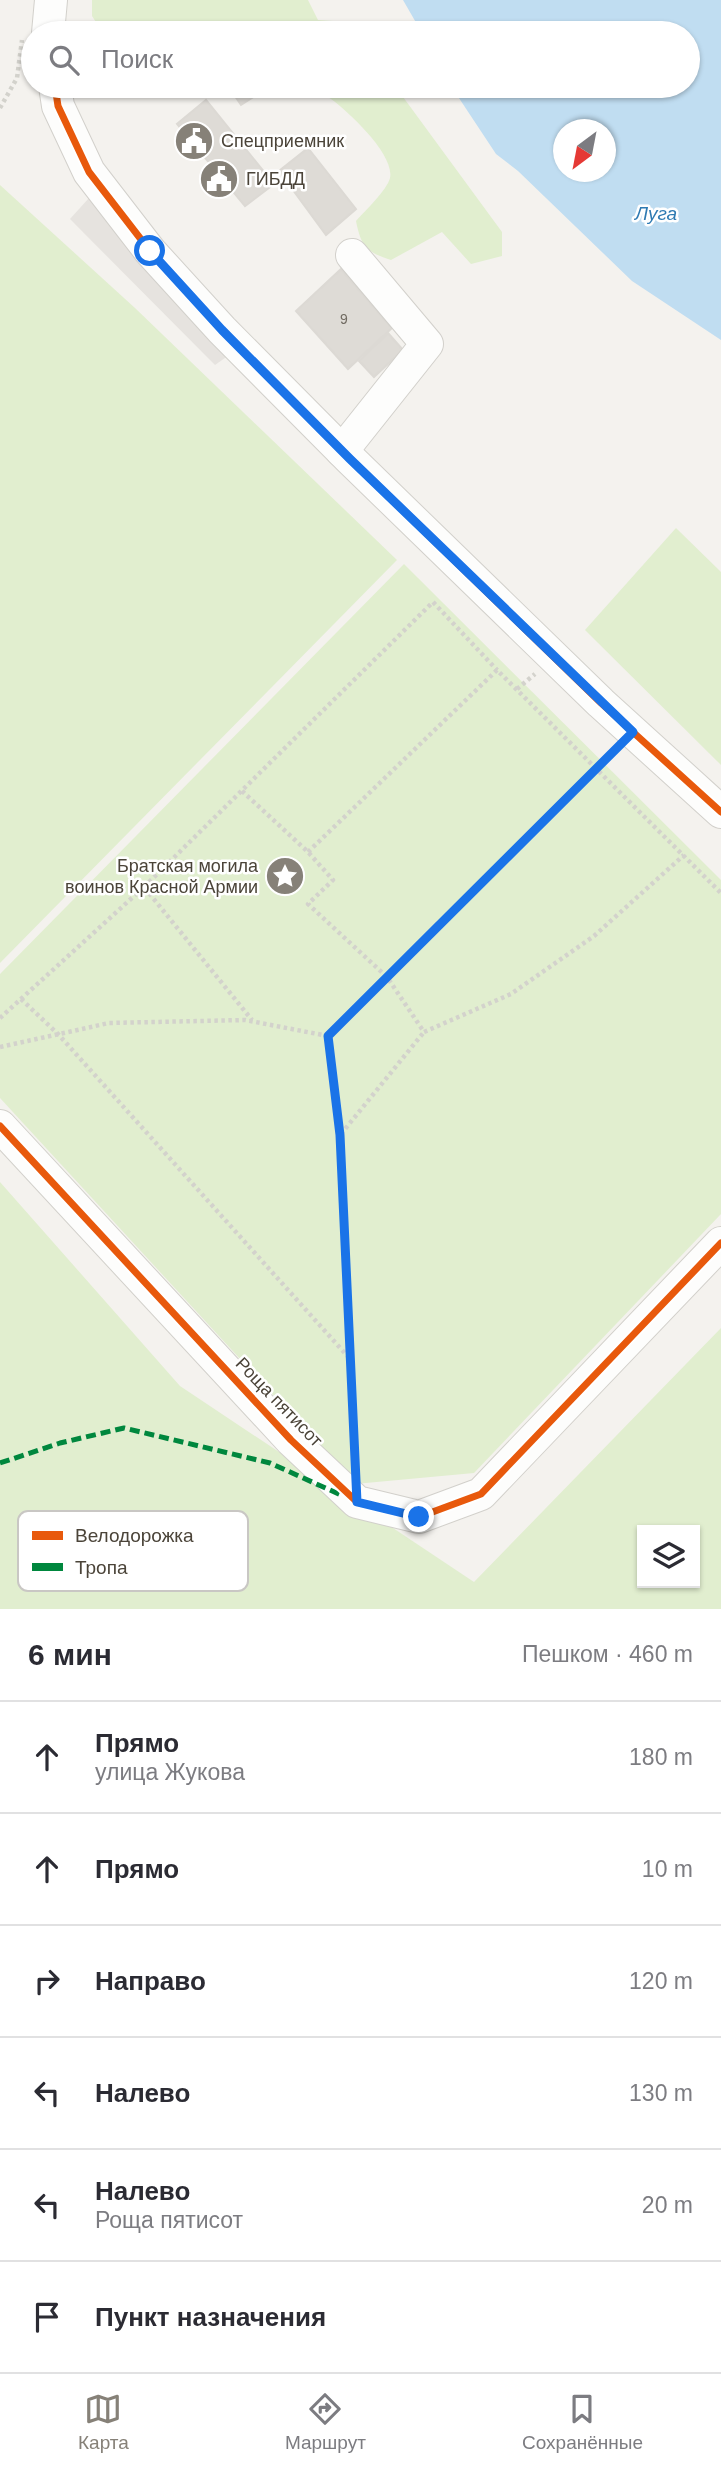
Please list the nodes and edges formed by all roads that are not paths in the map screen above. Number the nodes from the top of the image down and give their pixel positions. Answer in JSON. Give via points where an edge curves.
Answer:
{"nodes":[{"id":1,"x":51,"y":0,"type":"edge"},
{"id":2,"x":42,"y":21,"type":"edge"},
{"id":3,"x":57,"y":98,"type":"edge"},
{"id":4,"x":352,"y":255,"type":"dead end"},
{"id":5,"x":342,"y":451,"type":"junction"},
{"id":6,"x":711,"y":803,"type":"edge"},
{"id":7,"x":0,"y":1126,"type":"edge"},
{"id":8,"x":721,"y":1243,"type":"edge"}],
"edges":[{"from":1,"to":2,"type":"street"},
{"from":3,"to":5,"type":"street","via":[[89,172],[151,258]]},
{"from":4,"to":5,"type":"street","via":[[427,344]]},
{"from":5,"to":6,"type":"street","via":[[601,703]]},
{"from":7,"to":8,"type":"street","name":"Роща пятисот","via":[[291,1440],[357,1502],[419,1517],[481,1494]]}]}
